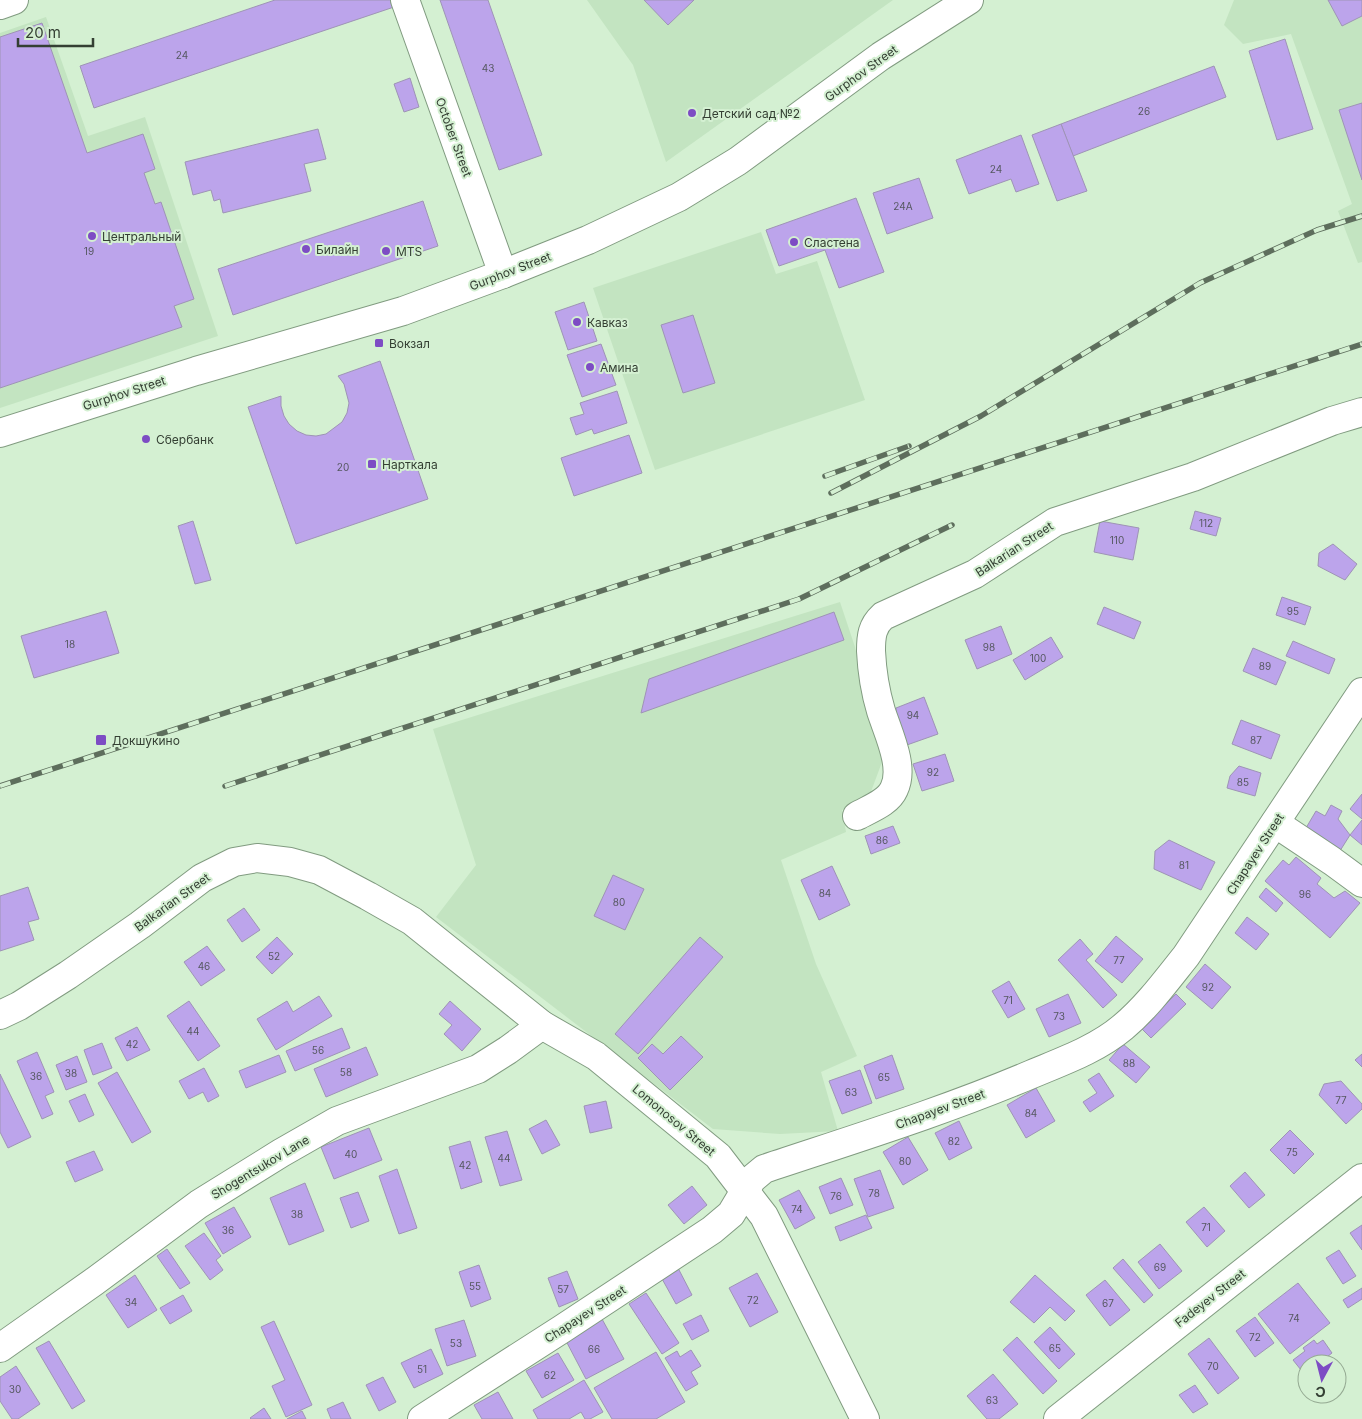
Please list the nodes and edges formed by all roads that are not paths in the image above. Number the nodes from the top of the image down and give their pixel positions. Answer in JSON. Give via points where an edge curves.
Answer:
{"nodes":[{"id":1,"x":14,"y":0,"type":"edge"},
{"id":2,"x":406,"y":0,"type":"edge"},
{"id":3,"x":969,"y":0,"type":"edge"},
{"id":4,"x":0,"y":5,"type":"edge"},
{"id":5,"x":503,"y":274,"type":"junction"},
{"id":6,"x":1362,"y":412,"type":"edge"},
{"id":7,"x":0,"y":433,"type":"edge"},
{"id":8,"x":1362,"y":692,"type":"edge"},
{"id":9,"x":857,"y":816,"type":"dead end"},
{"id":10,"x":1275,"y":823,"type":"junction"},
{"id":11,"x":1362,"y":883,"type":"edge"},
{"id":12,"x":412,"y":921,"type":"joint"},
{"id":13,"x":0,"y":1015,"type":"edge"},
{"id":14,"x":542,"y":1025,"type":"junction"},
{"id":15,"x":1362,"y":1178,"type":"edge"},
{"id":16,"x":745,"y":1189,"type":"junction"},
{"id":17,"x":0,"y":1348,"type":"edge"},
{"id":18,"x":422,"y":1419,"type":"edge"},
{"id":19,"x":865,"y":1419,"type":"edge"},
{"id":20,"x":1058,"y":1419,"type":"edge"}],
"edges":[{"from":1,"to":4,"type":"street"},
{"from":2,"to":5,"type":"street","name":"October Street"},
{"from":3,"to":5,"type":"street","name":"Gurphov Street","via":[[881,56],[738,161],[679,197],[588,240]]},
{"from":5,"to":7,"type":"street","name":"Gurphov Street","via":[[404,311],[196,371]]},
{"from":6,"to":9,"type":"street","name":"Balkarian Street","via":[[1193,476],[1055,522],[975,574],[883,616],[875,623],[871,642],[872,672],[895,753],[897,779],[886,800]]},
{"from":8,"to":10,"type":"street","name":"Chapayev Street"},
{"from":10,"to":11,"type":"street"},
{"from":10,"to":16,"type":"street","name":"Chapayev Street","via":[[1186,956],[1123,1027],[1072,1057],[1013,1082],[764,1169]]},
{"from":12,"to":13,"type":"street","name":"Balkarian Street","via":[[319,870],[257,858],[234,862],[202,878],[68,975]]},
{"from":12,"to":14,"type":"street","name":"Lomonosov Street"},
{"from":14,"to":16,"type":"street","name":"Lomonosov Street","via":[[596,1056],[634,1086],[718,1156]]},
{"from":14,"to":17,"type":"street","name":"Shogentsukov Lane","via":[[478,1069],[337,1121],[282,1153],[199,1204]]},
{"from":15,"to":20,"type":"street","name":"Fadeyev Street"},
{"from":16,"to":18,"type":"street","name":"Chapayev Street","via":[[731,1214],[712,1230]]},
{"from":16,"to":19,"type":"street","name":"Lomonosov Street","via":[[764,1216]]}]}
